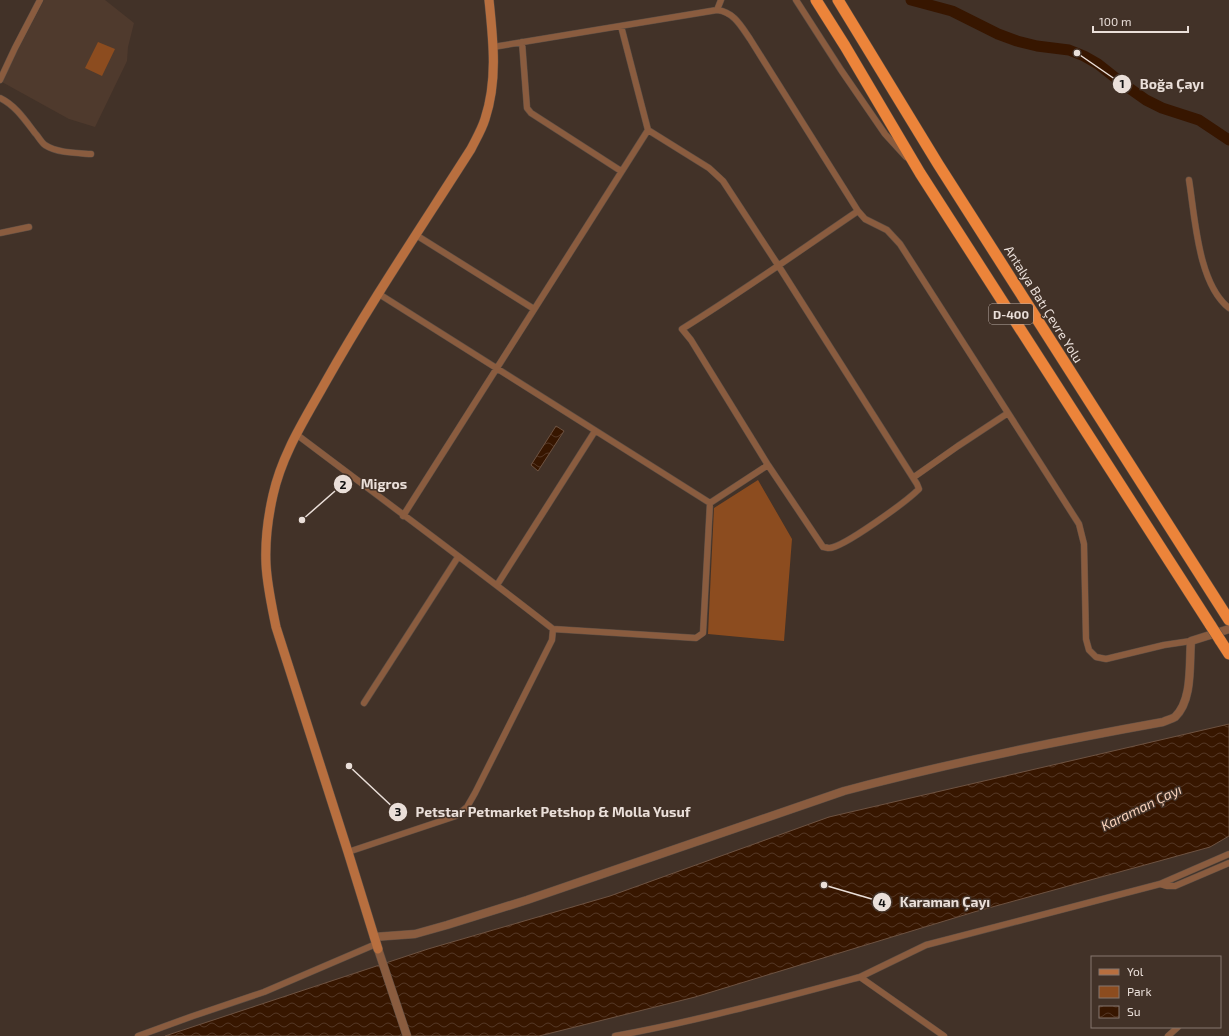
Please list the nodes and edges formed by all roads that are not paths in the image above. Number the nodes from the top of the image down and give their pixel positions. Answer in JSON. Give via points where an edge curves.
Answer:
{"nodes":[{"id":1,"x":40,"y":0,"type":"edge"},
{"id":2,"x":489,"y":0,"type":"edge"},
{"id":3,"x":721,"y":0,"type":"edge"},
{"id":4,"x":796,"y":0,"type":"edge"},
{"id":5,"x":816,"y":0,"type":"edge"},
{"id":6,"x":838,"y":0,"type":"edge"},
{"id":7,"x":716,"y":10,"type":"junction"},
{"id":8,"x":621,"y":26,"type":"junction"},
{"id":9,"x":522,"y":42,"type":"junction"},
{"id":10,"x":493,"y":47,"type":"junction"},
{"id":11,"x":0,"y":80,"type":"edge"},
{"id":12,"x":0,"y":98,"type":"edge"},
{"id":13,"x":648,"y":130,"type":"junction"},
{"id":14,"x":90,"y":154,"type":"dead end"},
{"id":15,"x":621,"y":171,"type":"junction"},
{"id":16,"x":920,"y":173,"type":"junction"},
{"id":17,"x":1189,"y":180,"type":"dead end"},
{"id":18,"x":858,"y":211,"type":"junction"},
{"id":19,"x":29,"y":227,"type":"dead end"},
{"id":20,"x":0,"y":233,"type":"edge"},
{"id":21,"x":416,"y":235,"type":"junction"},
{"id":22,"x":778,"y":265,"type":"junction"},
{"id":23,"x":379,"y":294,"type":"junction"},
{"id":24,"x":1229,"y":308,"type":"edge"},
{"id":25,"x":534,"y":309,"type":"junction"},
{"id":26,"x":496,"y":368,"type":"junction"},
{"id":27,"x":1008,"y":413,"type":"junction"},
{"id":28,"x":595,"y":431,"type":"junction"},
{"id":29,"x":296,"y":434,"type":"junction"},
{"id":30,"x":768,"y":465,"type":"junction"},
{"id":31,"x":914,"y":478,"type":"junction"},
{"id":32,"x":710,"y":503,"type":"junction"},
{"id":33,"x":403,"y":516,"type":"junction"},
{"id":34,"x":458,"y":557,"type":"junction"},
{"id":35,"x":497,"y":585,"type":"junction"},
{"id":36,"x":1229,"y":620,"type":"edge"},
{"id":37,"x":553,"y":629,"type":"junction"},
{"id":38,"x":1229,"y":629,"type":"edge"},
{"id":39,"x":1191,"y":641,"type":"junction"},
{"id":40,"x":1229,"y":654,"type":"edge"},
{"id":41,"x":364,"y":703,"type":"dead end"},
{"id":42,"x":348,"y":852,"type":"junction"},
{"id":43,"x":1229,"y":854,"type":"edge"},
{"id":44,"x":1229,"y":863,"type":"edge"},
{"id":45,"x":1160,"y":884,"type":"junction"},
{"id":46,"x":376,"y":943,"type":"junction"},
{"id":47,"x":860,"y":977,"type":"junction"},
{"id":48,"x":1177,"y":1028,"type":"edge"},
{"id":49,"x":138,"y":1036,"type":"edge"},
{"id":50,"x":407,"y":1036,"type":"edge"},
{"id":51,"x":614,"y":1036,"type":"edge"},
{"id":52,"x":944,"y":1036,"type":"edge"},
{"id":53,"x":1168,"y":1036,"type":"edge"}],
"edges":[{"from":1,"to":11,"type":"street"},
{"from":2,"to":10,"type":"main road"},
{"from":3,"to":7,"type":"street"},
{"from":4,"to":16,"type":"street","via":[[885,134]]},
{"from":5,"to":16,"type":"highway","number":"D-400"},
{"from":6,"to":36,"type":"highway","name":"Antalya Batı Çevre Yolu","via":[[938,164]]},
{"from":7,"to":8,"type":"street"},
{"from":7,"to":18,"type":"street","via":[[728,13],[738,22]]},
{"from":8,"to":9,"type":"street"},
{"from":8,"to":13,"type":"street"},
{"from":9,"to":10,"type":"street"},
{"from":9,"to":15,"type":"street","via":[[527,108]]},
{"from":10,"to":21,"type":"main road","via":[[491,96],[485,119],[471,149]]},
{"from":12,"to":14,"type":"street","via":[[21,114],[45,145],[56,150]]},
{"from":13,"to":15,"type":"street"},
{"from":13,"to":22,"type":"street","via":[[709,168],[723,181]]},
{"from":15,"to":25,"type":"street"},
{"from":16,"to":40,"type":"highway","number":"D-400","bridge":true},
{"from":17,"to":24,"type":"street","via":[[1201,256],[1217,295]]},
{"from":18,"to":22,"type":"street"},
{"from":18,"to":27,"type":"street","via":[[865,219],[887,230],[900,244]]},
{"from":19,"to":20,"type":"street"},
{"from":21,"to":23,"type":"main road"},
{"from":21,"to":25,"type":"street"},
{"from":22,"to":30,"type":"street","via":[[682,330],[691,340]]},
{"from":22,"to":31,"type":"street"},
{"from":23,"to":26,"type":"street"},
{"from":23,"to":29,"type":"main road"},
{"from":25,"to":26,"type":"street"},
{"from":26,"to":28,"type":"street"},
{"from":26,"to":33,"type":"street"},
{"from":27,"to":31,"type":"street"},
{"from":27,"to":39,"type":"street","via":[[1078,524],[1084,544],[1086,639],[1089,650],[1096,657],[1106,659]]},
{"from":28,"to":32,"type":"street"},
{"from":28,"to":35,"type":"street"},
{"from":29,"to":33,"type":"street"},
{"from":29,"to":42,"type":"main road","via":[[284,460],[273,495],[266,558],[268,586],[276,627]]},
{"from":30,"to":31,"type":"street","via":[[823,547],[830,548],[852,538],[908,500],[919,489]]},
{"from":30,"to":32,"type":"street"},
{"from":32,"to":37,"type":"street","via":[[703,633],[696,638]]},
{"from":33,"to":34,"type":"street"},
{"from":34,"to":35,"type":"street"},
{"from":34,"to":41,"type":"street"},
{"from":35,"to":37,"type":"street"},
{"from":37,"to":42,"type":"street","via":[[552,640],[467,807],[456,816]]},
{"from":38,"to":39,"type":"street"},
{"from":39,"to":46,"type":"street","via":[[1188,692],[1183,706],[1174,718],[860,787],[527,900],[447,925]]},
{"from":42,"to":46,"type":"main road"},
{"from":43,"to":45,"type":"street"},
{"from":44,"to":45,"type":"street","via":[[1175,886]]},
{"from":45,"to":47,"type":"street","via":[[926,945]]},
{"from":46,"to":49,"type":"street","via":[[264,992]]},
{"from":46,"to":50,"type":"street"},
{"from":47,"to":51,"type":"street","via":[[670,1026]]},
{"from":47,"to":52,"type":"street"},
{"from":48,"to":53,"type":"street"}]}
